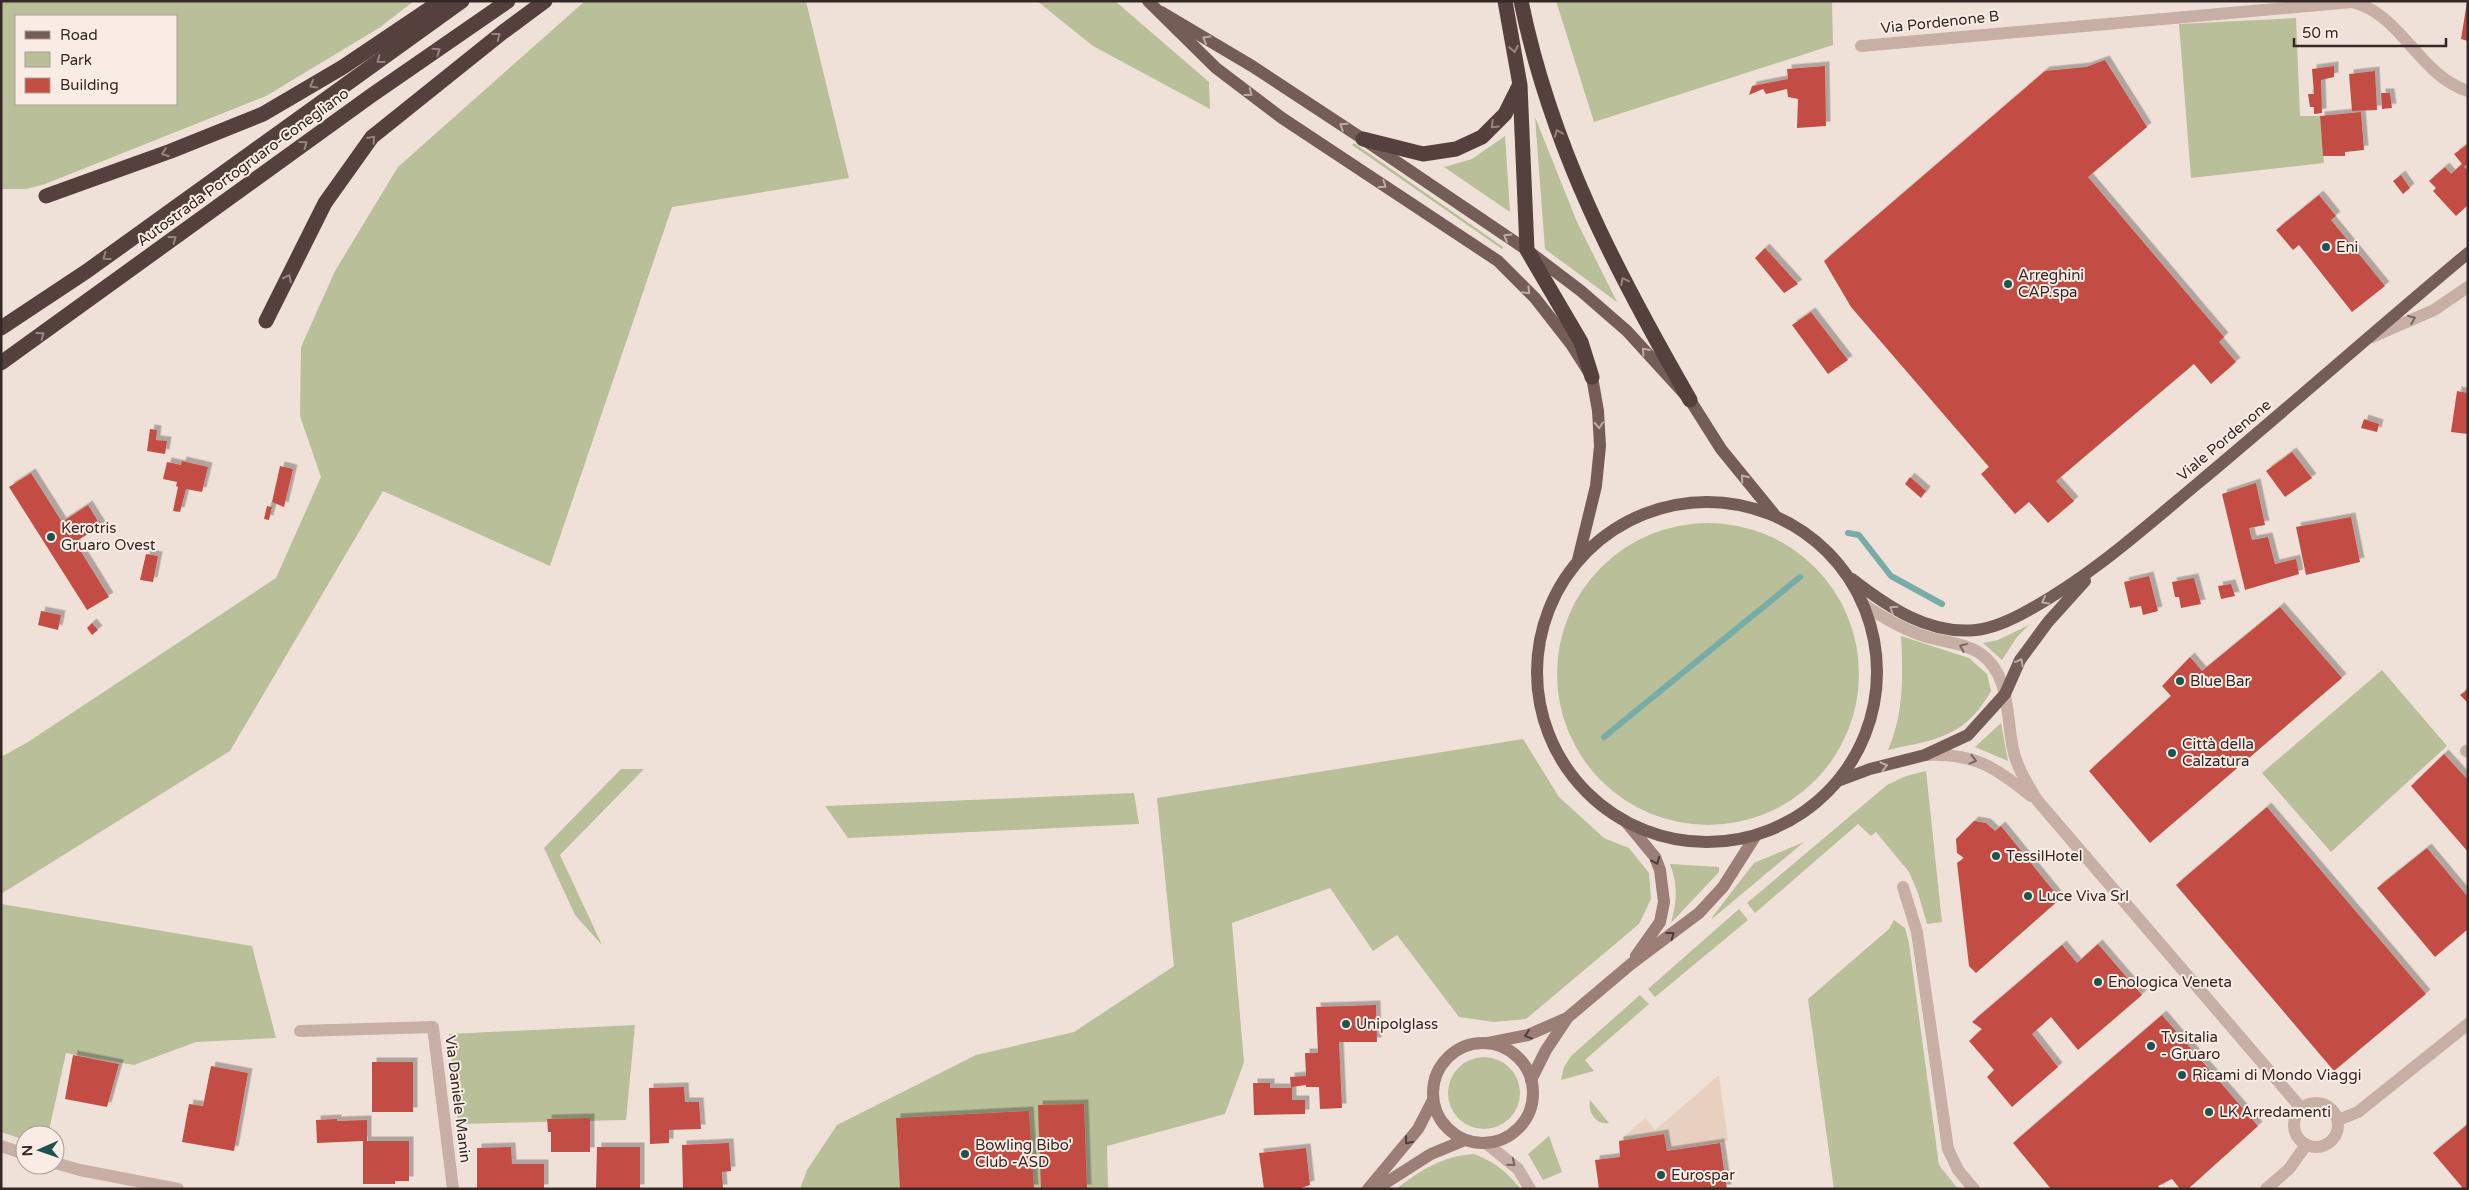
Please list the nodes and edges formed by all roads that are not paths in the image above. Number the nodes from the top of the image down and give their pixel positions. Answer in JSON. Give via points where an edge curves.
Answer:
{"nodes":[{"id":1,"x":441,"y":1,"type":"edge"},
{"id":2,"x":462,"y":1,"type":"edge"},
{"id":3,"x":508,"y":1,"type":"edge"},
{"id":4,"x":546,"y":1,"type":"edge"},
{"id":5,"x":1148,"y":1,"type":"edge"},
{"id":6,"x":1505,"y":1,"type":"edge"},
{"id":7,"x":1522,"y":1,"type":"edge"},
{"id":8,"x":1162,"y":12,"type":"junction"},
{"id":9,"x":1861,"y":46,"type":"dead end"},
{"id":10,"x":1520,"y":85,"type":"junction"},
{"id":11,"x":2468,"y":91,"type":"edge"},
{"id":12,"x":1363,"y":139,"type":"junction"},
{"id":13,"x":46,"y":196,"type":"dead end"},
{"id":14,"x":1527,"y":250,"type":"junction"},
{"id":15,"x":2468,"y":253,"type":"edge"},
{"id":16,"x":2468,"y":287,"type":"edge"},
{"id":17,"x":266,"y":321,"type":"dead end"},
{"id":18,"x":1,"y":328,"type":"edge"},
{"id":19,"x":2368,"y":339,"type":"junction"},
{"id":20,"x":1,"y":363,"type":"edge"},
{"id":21,"x":1592,"y":377,"type":"junction"},
{"id":22,"x":1690,"y":400,"type":"junction"},
{"id":23,"x":1775,"y":516,"type":"junction"},
{"id":24,"x":1578,"y":561,"type":"junction"},
{"id":25,"x":2100,"y":564,"type":"junction"},
{"id":26,"x":1846,"y":575,"type":"junction"},
{"id":27,"x":1863,"y":604,"type":"junction"},
{"id":28,"x":2005,"y":694,"type":"junction"},
{"id":29,"x":1925,"y":755,"type":"junction"},
{"id":30,"x":1838,"y":780,"type":"junction"},
{"id":31,"x":2036,"y":800,"type":"junction"},
{"id":32,"x":1627,"y":823,"type":"junction"},
{"id":33,"x":1756,"y":835,"type":"junction"},
{"id":34,"x":1903,"y":886,"type":"dead end"},
{"id":35,"x":1631,"y":964,"type":"junction"},
{"id":36,"x":1567,"y":1018,"type":"junction"},
{"id":37,"x":2468,"y":1024,"type":"edge"},
{"id":38,"x":300,"y":1032,"type":"dead end"},
{"id":39,"x":1488,"y":1043,"type":"junction"},
{"id":40,"x":1531,"y":1080,"type":"junction"},
{"id":41,"x":1433,"y":1100,"type":"junction"},
{"id":42,"x":2301,"y":1108,"type":"junction"},
{"id":43,"x":2338,"y":1120,"type":"junction"},
{"id":44,"x":1465,"y":1140,"type":"junction"},
{"id":45,"x":1486,"y":1144,"type":"junction"},
{"id":46,"x":2306,"y":1145,"type":"junction"},
{"id":47,"x":1,"y":1146,"type":"edge"},
{"id":48,"x":15,"y":1151,"type":"edge"},
{"id":49,"x":65,"y":1165,"type":"edge"},
{"id":50,"x":178,"y":1189,"type":"edge"},
{"id":51,"x":453,"y":1189,"type":"edge"},
{"id":52,"x":1368,"y":1189,"type":"edge"},
{"id":53,"x":1376,"y":1189,"type":"edge"},
{"id":54,"x":1530,"y":1189,"type":"edge"},
{"id":55,"x":1974,"y":1189,"type":"edge"},
{"id":56,"x":2266,"y":1189,"type":"edge"}],
"edges":[{"from":1,"to":13,"type":"highway","one_way":true,"via":[[343,67],[263,114]]},
{"from":2,"to":18,"type":"highway","name":"Autostrada Portogruaro-Conegliano","one_way":true,"via":[[86,271]]},
{"from":20,"to":3,"type":"highway","name":"Autostrada Portogruaro-Conegliano","one_way":true},
{"from":17,"to":4,"type":"highway","one_way":true,"via":[[325,203],[372,137]]},
{"from":5,"to":8,"type":"main road"},
{"from":6,"to":10,"type":"highway","one_way":true},
{"from":22,"to":7,"type":"highway","one_way":true,"via":[[1633,301],[1580,190],[1548,107]]},
{"from":12,"to":8,"type":"main road","one_way":true},
{"from":8,"to":21,"type":"main road","one_way":true,"via":[[1216,68],[1282,118],[1498,261],[1535,298]]},
{"from":9,"to":11,"type":"street","name":"Via Pordenone B","via":[[2352,2],[2377,12],[2446,82]]},
{"from":10,"to":12,"type":"highway","one_way":true,"via":[[1506,114],[1482,137],[1456,149],[1423,154]]},
{"from":10,"to":14,"type":"highway"},
{"from":14,"to":12,"type":"main road","one_way":true},
{"from":14,"to":21,"type":"highway","via":[[1582,342]]},
{"from":22,"to":14,"type":"main road","one_way":true,"via":[[1627,331]]},
{"from":15,"to":19,"type":"main road","name":"Viale Pordenone"},
{"from":19,"to":16,"type":"street","name":"Viale Pordenone","one_way":true,"via":[[2434,310]]},
{"from":19,"to":25,"type":"main road","name":"Viale Pordenone"},
{"from":21,"to":24,"type":"main road","one_way":true,"via":[[1600,446],[1596,486]]},
{"from":23,"to":22,"type":"main road","one_way":true,"via":[[1721,449]]},
{"from":23,"to":24,"type":"main road","via":[[1725,502],[1692,502],[1660,508],[1601,538]]},
{"from":23,"to":26,"type":"main road","via":[[1815,540]]},
{"from":24,"to":32,"type":"main road","via":[[1554,597],[1540,639],[1537,682],[1540,699],[1545,725],[1564,764],[1592,798]]},
{"from":25,"to":26,"type":"main road","name":"Viale Pordenone","one_way":true,"via":[[2055,596],[2007,622],[1976,630],[1929,625],[1874,596]]},
{"from":28,"to":25,"type":"main road","name":"Viale Pordenone","one_way":true,"via":[[2020,660],[2048,622]]},
{"from":26,"to":27,"type":"main road"},
{"from":28,"to":27,"type":"street","one_way":true,"via":[[1995,670],[1981,654],[1959,644],[1912,631]]},
{"from":27,"to":30,"type":"main road","via":[[1875,649],[1875,696],[1862,741]]},
{"from":28,"to":29,"type":"main road","name":"Viale Pordenone","via":[[1968,735]]},
{"from":28,"to":31,"type":"street","via":[[2019,770]]},
{"from":30,"to":29,"type":"main road","name":"Viale Pordenone","one_way":true},
{"from":29,"to":31,"type":"street","one_way":true,"via":[[1951,754],[1984,762]]},
{"from":30,"to":33,"type":"main road","via":[[1801,814]]},
{"from":31,"to":42,"type":"street"},
{"from":32,"to":33,"type":"main road","via":[[1658,836],[1690,842],[1724,842]]},
{"from":32,"to":35,"type":"main road","one_way":true,"via":[[1655,857],[1664,902],[1660,922]]},
{"from":35,"to":33,"type":"main road","one_way":true,"via":[[1699,913],[1723,887]]},
{"from":34,"to":55,"type":"street","via":[[1917,932],[1948,1150],[1958,1170]]},
{"from":35,"to":36,"type":"main road"},
{"from":36,"to":39,"type":"main road","one_way":true,"via":[[1528,1036]]},
{"from":36,"to":40,"type":"main road"},
{"from":37,"to":43,"type":"street","via":[[2358,1112]]},
{"from":38,"to":51,"type":"street","name":"Via Daniele Manin","via":[[433,1027]]},
{"from":39,"to":40,"type":"main road","via":[[1510,1051],[1527,1069]]},
{"from":39,"to":41,"type":"main road","via":[[1462,1047],[1443,1063],[1436,1074]]},
{"from":40,"to":45,"type":"main road","via":[[1532,1100],[1526,1118],[1514,1133]]},
{"from":41,"to":44,"type":"main road","via":[[1440,1120]]},
{"from":41,"to":52,"type":"main road","one_way":true,"via":[[1418,1129]]},
{"from":42,"to":43,"type":"street","via":[[2316,1102],[2323,1103]]},
{"from":42,"to":46,"type":"street","via":[[2296,1114],[2294,1129]]},
{"from":43,"to":46,"type":"street","via":[[2339,1128],[2332,1141],[2320,1147]]},
{"from":44,"to":45,"type":"main road"},
{"from":44,"to":53,"type":"main road","via":[[1431,1154]]},
{"from":45,"to":54,"type":"street","one_way":true,"via":[[1518,1168]]},
{"from":46,"to":56,"type":"street","via":[[2289,1168]]},
{"from":47,"to":48,"type":"street"},
{"from":49,"to":50,"type":"street"}]}
